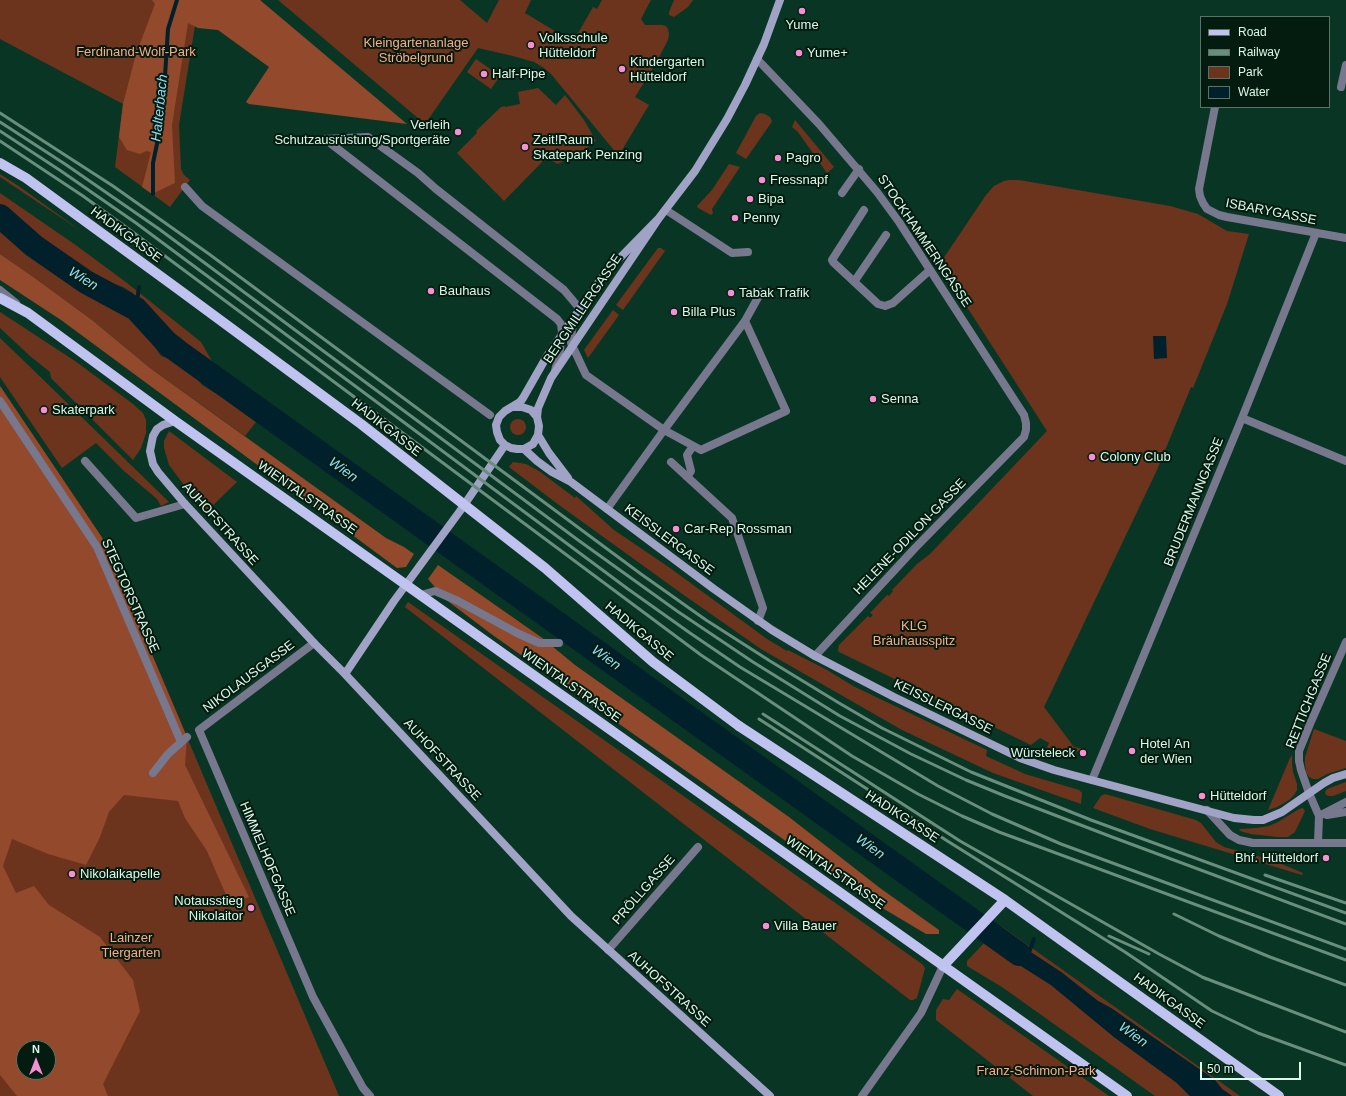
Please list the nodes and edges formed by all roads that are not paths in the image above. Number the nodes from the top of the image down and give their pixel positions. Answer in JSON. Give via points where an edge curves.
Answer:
{"nodes":[{"id":1,"x":780,"y":0,"type":"edge"},
{"id":2,"x":757,"y":59,"type":"junction"},
{"id":3,"x":1346,"y":65,"type":"edge"},
{"id":4,"x":1344,"y":88,"type":"edge"},
{"id":5,"x":1216,"y":108,"type":"edge"},
{"id":6,"x":0,"y":162,"type":"edge"},
{"id":7,"x":859,"y":169,"type":"junction"},
{"id":8,"x":185,"y":187,"type":"dead end"},
{"id":9,"x":842,"y":193,"type":"dead end"},
{"id":10,"x":666,"y":210,"type":"junction"},
{"id":11,"x":864,"y":210,"type":"dead end"},
{"id":12,"x":659,"y":218,"type":"junction"},
{"id":13,"x":1316,"y":233,"type":"junction"},
{"id":14,"x":886,"y":235,"type":"dead end"},
{"id":15,"x":1346,"y":238,"type":"edge"},
{"id":16,"x":748,"y":252,"type":"dead end"},
{"id":17,"x":930,"y":270,"type":"junction"},
{"id":18,"x":854,"y":282,"type":"junction"},
{"id":19,"x":0,"y":290,"type":"edge"},
{"id":20,"x":761,"y":292,"type":"dead end"},
{"id":21,"x":0,"y":298,"type":"edge"},
{"id":22,"x":580,"y":310,"type":"junction"},
{"id":23,"x":28,"y":313,"type":"junction"},
{"id":24,"x":745,"y":321,"type":"junction"},
{"id":25,"x":562,"y":332,"type":"junction"},
{"id":26,"x":572,"y":346,"type":"junction"},
{"id":27,"x":555,"y":371,"type":"junction"},
{"id":28,"x":0,"y":400,"type":"edge"},
{"id":29,"x":513,"y":407,"type":"junction"},
{"id":30,"x":490,"y":416,"type":"dead end"},
{"id":31,"x":537,"y":417,"type":"junction"},
{"id":32,"x":1242,"y":418,"type":"junction"},
{"id":33,"x":175,"y":421,"type":"junction"},
{"id":34,"x":664,"y":430,"type":"junction"},
{"id":35,"x":538,"y":435,"type":"junction"},
{"id":36,"x":1024,"y":437,"type":"joint"},
{"id":37,"x":505,"y":445,"type":"junction"},
{"id":38,"x":693,"y":446,"type":"junction"},
{"id":39,"x":524,"y":449,"type":"junction"},
{"id":40,"x":86,"y":461,"type":"dead end"},
{"id":41,"x":1346,"y":461,"type":"edge"},
{"id":42,"x":671,"y":462,"type":"dead end"},
{"id":43,"x":687,"y":477,"type":"junction"},
{"id":44,"x":571,"y":482,"type":"junction"},
{"id":45,"x":185,"y":504,"type":"junction"},
{"id":46,"x":607,"y":509,"type":"junction"},
{"id":47,"x":406,"y":585,"type":"junction"},
{"id":48,"x":421,"y":595,"type":"junction"},
{"id":49,"x":758,"y":621,"type":"junction"},
{"id":50,"x":1346,"y":642,"type":"edge"},
{"id":51,"x":314,"y":643,"type":"junction"},
{"id":52,"x":559,"y":643,"type":"dead end"},
{"id":53,"x":815,"y":656,"type":"junction"},
{"id":54,"x":345,"y":674,"type":"junction"},
{"id":55,"x":199,"y":730,"type":"joint"},
{"id":56,"x":153,"y":773,"type":"dead end"},
{"id":57,"x":1346,"y":774,"type":"edge"},
{"id":58,"x":1092,"y":780,"type":"junction"},
{"id":59,"x":1309,"y":793,"type":"junction"},
{"id":60,"x":1346,"y":802,"type":"edge"},
{"id":61,"x":1206,"y":810,"type":"junction"},
{"id":62,"x":1346,"y":812,"type":"edge"},
{"id":63,"x":1319,"y":816,"type":"junction"},
{"id":64,"x":1318,"y":843,"type":"junction"},
{"id":65,"x":1346,"y":843,"type":"edge"},
{"id":66,"x":698,"y":847,"type":"dead end"},
{"id":67,"x":1002,"y":903,"type":"junction"},
{"id":68,"x":608,"y":950,"type":"junction"},
{"id":69,"x":943,"y":966,"type":"junction"},
{"id":70,"x":370,"y":1096,"type":"edge"},
{"id":71,"x":770,"y":1096,"type":"edge"},
{"id":72,"x":862,"y":1096,"type":"edge"},
{"id":73,"x":1127,"y":1096,"type":"edge"},
{"id":74,"x":1279,"y":1096,"type":"edge"}],
"edges":[{"from":1,"to":2,"type":"street","name":"BERGMILLERGASSE"},
{"from":2,"to":7,"type":"street","name":"STOCKHAMMERNGASSE"},
{"from":2,"to":10,"type":"street","name":"BERGMILLERGASSE","via":[[711,145]]},
{"from":3,"to":4,"type":"street"},
{"from":5,"to":13,"type":"street","name":"ISBARYGASSE","via":[[1200,181],[1200,196],[1207,209],[1219,215]]},
{"from":6,"to":67,"type":"main road","name":"HADIKGASSE","bridge":true,"via":[[26,178],[361,424],[545,568],[653,662],[739,726]]},
{"from":7,"to":9,"type":"street"},
{"from":7,"to":17,"type":"street","name":"STOCKHAMMERNGASSE","via":[[889,207]]},
{"from":8,"to":30,"type":"street","via":[[202,206]]},
{"from":10,"to":12,"type":"street","name":"BERGMILLERGASSE"},
{"from":10,"to":16,"type":"street","via":[[732,253]]},
{"from":11,"to":18,"type":"street","via":[[832,260]]},
{"from":12,"to":22,"type":"street","name":"BERGMILLERGASSE","via":[[607,272]]},
{"from":12,"to":26,"type":"street","name":"BERGMILLERGASSE"},
{"from":13,"to":15,"type":"street","name":"ISBARYGASSE"},
{"from":13,"to":32,"type":"street","name":"BRUDERMANNGASSE"},
{"from":14,"to":18,"type":"street"},
{"from":17,"to":18,"type":"street","via":[[893,303],[885,306],[878,304]]},
{"from":17,"to":36,"type":"street","name":"STOCKHAMMERNGASSE","via":[[1024,415]]},
{"from":19,"to":23,"type":"street"},
{"from":20,"to":24,"type":"street"},
{"from":21,"to":23,"type":"main road","name":"WIENTALSTRASSE"},
{"from":22,"to":25,"type":"street","name":"BERGMILLERGASSE"},
{"from":22,"to":25,"type":"street","via":[[564,290],[418,173],[368,137],[325,139],[553,316],[561,324]]},
{"from":22,"to":26,"type":"street","via":[[571,335]]},
{"from":23,"to":33,"type":"main road","name":"WIENTALSTRASSE"},
{"from":24,"to":34,"type":"street"},
{"from":24,"to":38,"type":"street","via":[[786,410],[701,450]]},
{"from":25,"to":27,"type":"street"},
{"from":25,"to":29,"type":"street","name":"BERGMILLERGASSE","via":[[523,398]]},
{"from":26,"to":27,"type":"street","name":"BERGMILLERGASSE"},
{"from":26,"to":34,"type":"street","via":[[588,376]]},
{"from":27,"to":31,"type":"street","name":"BERGMILLERGASSE","via":[[540,402]]},
{"from":28,"to":56,"type":"street","name":"STEGTORSTRASSE","via":[[98,547],[184,739]]},
{"from":29,"to":31,"type":"street","via":[[522,406]]},
{"from":29,"to":37,"type":"street","name":"BERGMILLERGASSE","via":[[505,410],[496,425],[500,440]]},
{"from":31,"to":35,"type":"street","name":"BERGMILLERGASSE","via":[[540,426]]},
{"from":32,"to":41,"type":"street"},
{"from":32,"to":58,"type":"street","name":"BRUDERMANNGASSE"},
{"from":33,"to":45,"type":"street","name":"AUHOFSTRASSE","via":[[157,429],[150,451],[158,472]]},
{"from":33,"to":47,"type":"main road","name":"WIENTALSTRASSE"},
{"from":34,"to":38,"type":"street"},
{"from":34,"to":46,"type":"street"},
{"from":35,"to":39,"type":"street","via":[[533,444]]},
{"from":35,"to":44,"type":"street","name":"KEISSLERGASSE"},
{"from":36,"to":53,"type":"street","name":"HELENE-ODILON-GASSE","via":[[915,548]]},
{"from":37,"to":39,"type":"street","via":[[517,450]]},
{"from":37,"to":47,"type":"street"},
{"from":38,"to":43,"type":"street","via":[[687,456],[691,471]]},
{"from":39,"to":44,"type":"street","name":"KEISSLERGASSE","via":[[552,472]]},
{"from":40,"to":45,"type":"street","via":[[136,518]]},
{"from":42,"to":43,"type":"street"},
{"from":43,"to":49,"type":"street","via":[[732,518],[763,608]]},
{"from":44,"to":46,"type":"street","name":"KEISSLERGASSE"},
{"from":45,"to":51,"type":"street","name":"AUHOFSTRASSE"},
{"from":46,"to":49,"type":"street","name":"KEISSLERGASSE"},
{"from":47,"to":48,"type":"main road","name":"WIENTALSTRASSE"},
{"from":47,"to":54,"type":"street"},
{"from":48,"to":52,"type":"street","via":[[435,591],[539,643]]},
{"from":48,"to":69,"type":"main road","name":"WIENTALSTRASSE"},
{"from":49,"to":53,"type":"street","name":"KEISSLERGASSE"},
{"from":50,"to":59,"type":"street","name":"RETTICHGASSE","via":[[1300,751],[1299,761]]},
{"from":51,"to":54,"type":"street","name":"AUHOFSTRASSE"},
{"from":51,"to":55,"type":"street","name":"NIKOLAUSGASSE"},
{"from":53,"to":58,"type":"street","name":"KEISSLERGASSE","via":[[1009,753],[1054,770]]},
{"from":54,"to":68,"type":"street","name":"AUHOFSTRASSE","via":[[571,916]]},
{"from":55,"to":70,"type":"street","name":"HIMMELHOFGASSE","via":[[313,997],[363,1088]]},
{"from":57,"to":59,"type":"street","name":"KEISSLERGASSE","via":[[1333,778]]},
{"from":58,"to":61,"type":"street","name":"KEISSLERGASSE"},
{"from":59,"to":61,"type":"street","name":"KEISSLERGASSE","via":[[1282,812],[1263,820],[1246,820]]},
{"from":59,"to":63,"type":"street","name":"RETTICHGASSE"},
{"from":60,"to":63,"type":"street"},
{"from":61,"to":64,"type":"street","via":[[1230,835],[1239,840],[1253,843]]},
{"from":62,"to":63,"type":"street"},
{"from":63,"to":64,"type":"street"},
{"from":64,"to":65,"type":"street"},
{"from":66,"to":68,"type":"street","name":"PRÖLLGASSE"},
{"from":67,"to":69,"type":"main road"},
{"from":67,"to":74,"type":"main road","name":"HADIKGASSE"},
{"from":68,"to":71,"type":"street","name":"AUHOFSTRASSE"},
{"from":69,"to":72,"type":"street","via":[[921,1013]]},
{"from":69,"to":73,"type":"main road","name":"WIENTALSTRASSE"}]}
